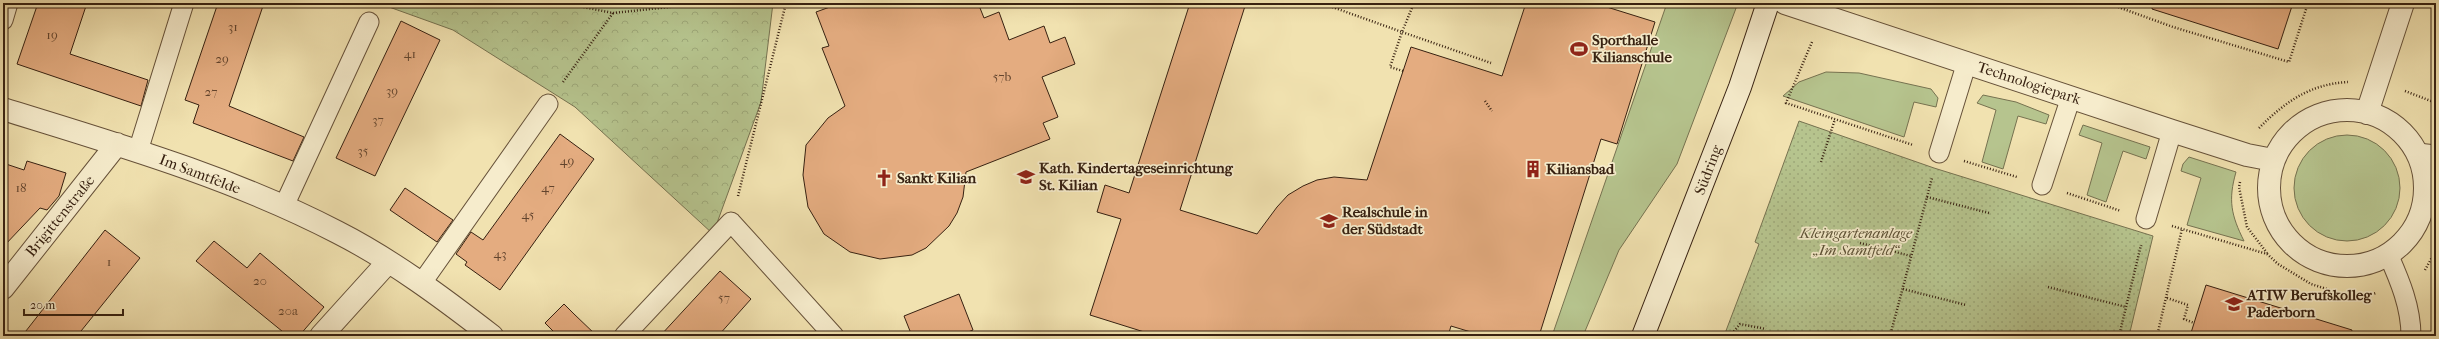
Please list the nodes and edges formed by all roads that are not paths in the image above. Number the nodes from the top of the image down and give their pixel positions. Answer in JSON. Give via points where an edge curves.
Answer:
{"nodes":[{"id":1,"x":8,"y":3,"type":"edge"},
{"id":2,"x":184,"y":3,"type":"edge"},
{"id":3,"x":1768,"y":3,"type":"edge"},
{"id":4,"x":1785,"y":3,"type":"edge"},
{"id":5,"x":2404,"y":3,"type":"edge"},
{"id":6,"x":3,"y":20,"type":"edge"},
{"id":7,"x":369,"y":22,"type":"dead end"},
{"id":8,"x":1967,"y":62,"type":"junction"},
{"id":9,"x":2071,"y":97,"type":"junction"},
{"id":10,"x":548,"y":104,"type":"road end"},
{"id":11,"x":3,"y":109,"type":"edge"},
{"id":12,"x":2367,"y":113,"type":"junction"},
{"id":13,"x":2172,"y":132,"type":"junction"},
{"id":14,"x":117,"y":144,"type":"junction"},
{"id":15,"x":138,"y":151,"type":"junction"},
{"id":16,"x":1939,"y":153,"type":"road end"},
{"id":17,"x":2427,"y":154,"type":"edge"},
{"id":18,"x":2273,"y":160,"type":"junction"},
{"id":19,"x":2042,"y":185,"type":"road end"},
{"id":20,"x":284,"y":206,"type":"junction"},
{"id":21,"x":2146,"y":219,"type":"road end"},
{"id":22,"x":2388,"y":254,"type":"junction"},
{"id":23,"x":388,"y":262,"type":"junction"},
{"id":24,"x":421,"y":284,"type":"junction"},
{"id":25,"x":3,"y":288,"type":"edge"},
{"id":26,"x":321,"y":336,"type":"edge"},
{"id":27,"x":492,"y":336,"type":"edge"},
{"id":28,"x":624,"y":336,"type":"edge"},
{"id":29,"x":834,"y":336,"type":"edge"},
{"id":30,"x":1643,"y":336,"type":"edge"},
{"id":31,"x":2411,"y":336,"type":"edge"}],
"edges":[{"from":1,"to":6,"type":"lane"},
{"from":2,"to":15,"type":"lane"},
{"from":3,"to":30,"type":"street","name":"Südring","via":[[1740,87]]},
{"from":4,"to":8,"type":"street","name":"Technologiepark"},
{"from":5,"to":12,"type":"street"},
{"from":7,"to":20,"type":"lane"},
{"from":8,"to":9,"type":"street","name":"Technologiepark"},
{"from":8,"to":16,"type":"lane"},
{"from":9,"to":13,"type":"street","name":"Technologiepark"},
{"from":9,"to":19,"type":"lane"},
{"from":10,"to":24,"type":"lane"},
{"from":11,"to":14,"type":"street","name":"Im Samtfelde"},
{"from":12,"to":17,"type":"street","via":[[2391,123]]},
{"from":12,"to":18,"type":"street","via":[[2353,110],[2333,111],[2314,117],[2296,128]]},
{"from":13,"to":18,"type":"street","name":"Technologiepark","via":[[2247,155]]},
{"from":13,"to":21,"type":"lane"},
{"from":14,"to":15,"type":"street","name":"Im Samtfelde"},
{"from":14,"to":25,"type":"street","name":"Brigittenstraße"},
{"from":15,"to":20,"type":"street","name":"Im Samtfelde"},
{"from":17,"to":22,"type":"street","via":[[2424,173],[2426,193],[2421,213],[2412,232],[2399,248]]},
{"from":18,"to":22,"type":"street","via":[[2268,181],[2269,202],[2275,222],[2287,239],[2302,253],[2321,263],[2341,267],[2362,265],[2382,259]]},
{"from":20,"to":23,"type":"street","name":"Im Samtfelde","via":[[337,232]]},
{"from":22,"to":31,"type":"lane","via":[[2402,284],[2411,324]]},
{"from":23,"to":24,"type":"street","name":"Im Samtfelde"},
{"from":23,"to":26,"type":"street"},
{"from":24,"to":27,"type":"street","name":"Im Samtfelde"},
{"from":28,"to":29,"type":"lane","via":[[731,222]]}]}
